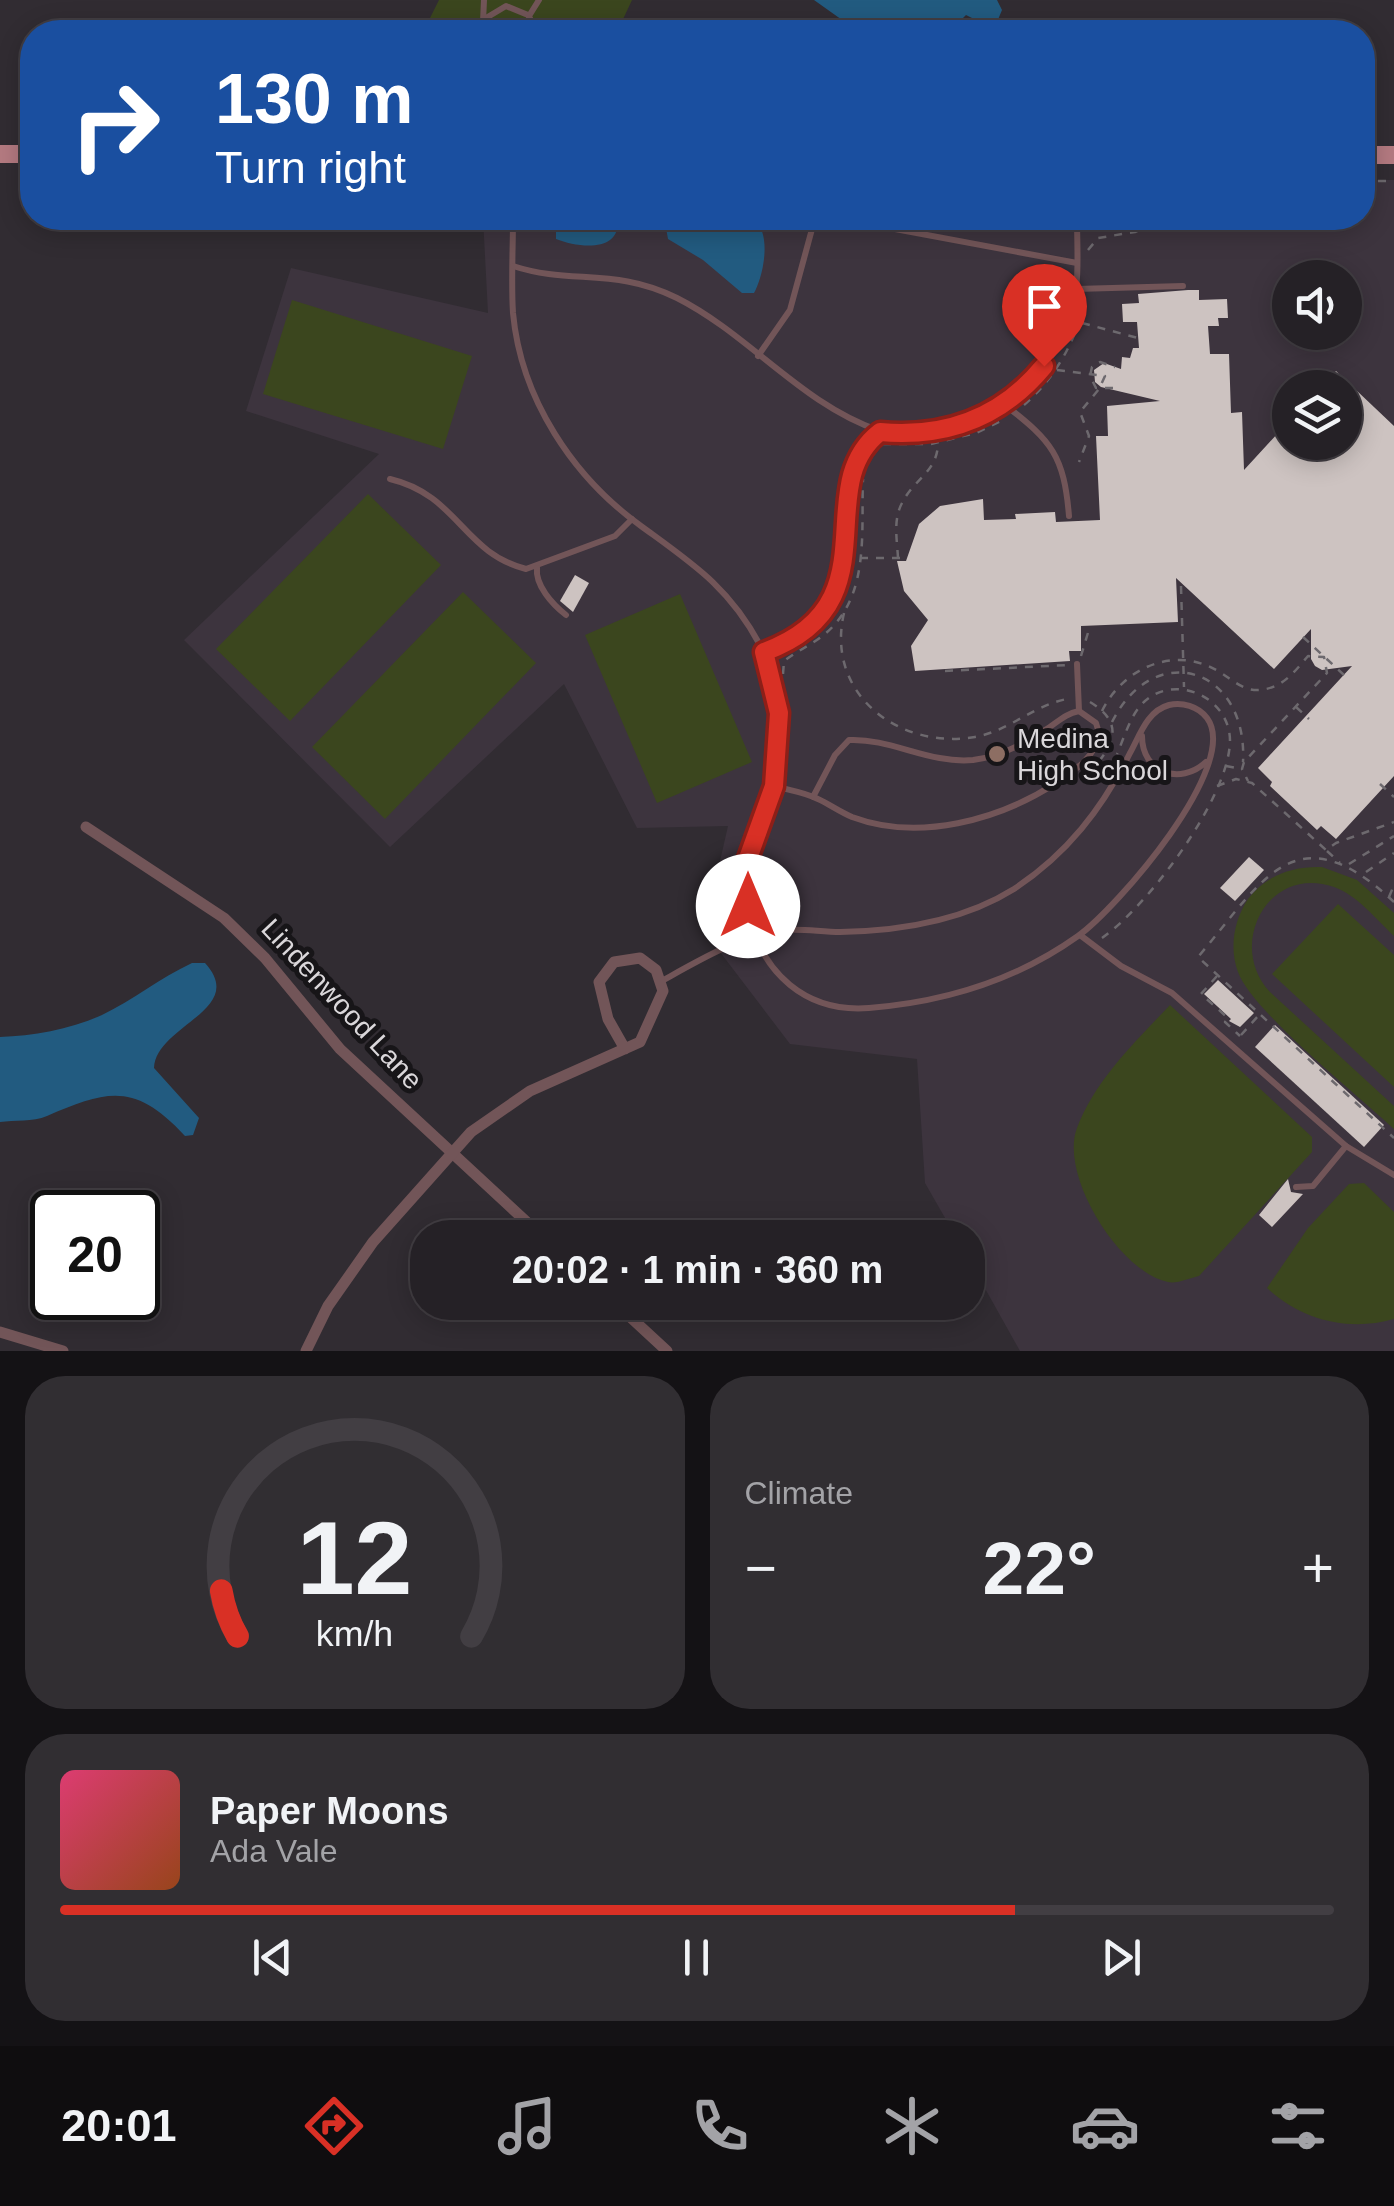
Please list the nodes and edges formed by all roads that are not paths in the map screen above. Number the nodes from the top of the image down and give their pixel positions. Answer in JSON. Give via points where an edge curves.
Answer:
{"nodes":[{"id":1,"x":539,"y":0,"type":"edge"},
{"id":2,"x":529,"y":16,"type":"junction"},
{"id":3,"x":487,"y":20,"type":"edge"},
{"id":4,"x":531,"y":20,"type":"edge"},
{"id":5,"x":513,"y":230,"type":"edge"},
{"id":6,"x":812,"y":230,"type":"edge"},
{"id":7,"x":900,"y":230,"type":"edge"},
{"id":8,"x":1077,"y":230,"type":"edge"},
{"id":9,"x":1076,"y":263,"type":"junction"},
{"id":10,"x":513,"y":266,"type":"junction"},
{"id":11,"x":1182,"y":286,"type":"dead end"},
{"id":12,"x":1076,"y":289,"type":"junction"},
{"id":13,"x":758,"y":356,"type":"junction"},
{"id":14,"x":1005,"y":405,"type":"junction"},
{"id":15,"x":880,"y":432,"type":"junction"},
{"id":16,"x":390,"y":479,"type":"dead end"},
{"id":17,"x":1069,"y":516,"type":"dead end"},
{"id":18,"x":632,"y":520,"type":"junction"},
{"id":19,"x":538,"y":567,"type":"junction"},
{"id":20,"x":566,"y":614,"type":"dead end"},
{"id":21,"x":764,"y":652,"type":"junction"},
{"id":22,"x":1077,"y":664,"type":"road end"},
{"id":23,"x":1078,"y":711,"type":"junction"},
{"id":24,"x":1146,"y":723,"type":"junction"},
{"id":25,"x":1212,"y":752,"type":"junction"},
{"id":26,"x":774,"y":786,"type":"junction"},
{"id":27,"x":814,"y":796,"type":"junction"},
{"id":28,"x":86,"y":826,"type":"dead end"},
{"id":29,"x":1080,"y":935,"type":"junction"},
{"id":30,"x":754,"y":936,"type":"junction"},
{"id":31,"x":660,"y":982,"type":"junction"},
{"id":32,"x":626,"y":1049,"type":"junction"},
{"id":33,"x":1346,"y":1146,"type":"junction"},
{"id":34,"x":452,"y":1152,"type":"junction"},
{"id":35,"x":1394,"y":1175,"type":"edge"},
{"id":36,"x":1296,"y":1187,"type":"dead end"},
{"id":37,"x":525,"y":1220,"type":"edge"},
{"id":38,"x":633,"y":1320,"type":"edge"},
{"id":39,"x":0,"y":1332,"type":"edge"},
{"id":40,"x":63,"y":1351,"type":"edge"},
{"id":41,"x":306,"y":1351,"type":"edge"},
{"id":42,"x":667,"y":1351,"type":"edge"}],
"edges":[{"from":1,"to":2,"type":"lane"},
{"from":2,"to":3,"type":"lane","via":[[506,6]]},
{"from":2,"to":4,"type":"lane"},
{"from":5,"to":10,"type":"lane"},
{"from":6,"to":13,"type":"lane","via":[[790,310]]},
{"from":7,"to":9,"type":"lane"},
{"from":8,"to":9,"type":"lane"},
{"from":9,"to":12,"type":"lane"},
{"from":10,"to":13,"type":"lane","via":[[655,288]]},
{"from":10,"to":18,"type":"lane","via":[[513,315],[525,371],[554,436],[598,492]]},
{"from":11,"to":12,"type":"lane"},
{"from":12,"to":14,"type":"lane","via":[[1055,350]]},
{"from":13,"to":15,"type":"lane","via":[[829,410]]},
{"from":14,"to":15,"type":"lane","via":[[940,430]]},
{"from":14,"to":17,"type":"lane","via":[[1048,441],[1066,474]]},
{"from":15,"to":21,"type":"lane","via":[[858,454],[844,568],[823,613],[794,642]]},
{"from":16,"to":19,"type":"lane","via":[[432,495],[494,556]]},
{"from":18,"to":19,"type":"lane","via":[[615,536]]},
{"from":18,"to":21,"type":"lane","via":[[711,578]]},
{"from":19,"to":20,"type":"lane","via":[[546,594]]},
{"from":21,"to":26,"type":"lane","via":[[779,713]]},
{"from":22,"to":23,"type":"lane"},
{"from":23,"to":27,"type":"lane","via":[[1012,749],[974,760],[931,759],[869,739],[849,740]]},
{"from":23,"to":27,"type":"lane","via":[[1096,723],[1091,754],[1023,804],[972,823],[907,826],[853,818]]},
{"from":24,"to":25,"type":"lane","via":[[1175,704],[1198,710],[1212,729]]},
{"from":24,"to":25,"type":"lane","via":[[1142,746],[1163,772],[1196,771]]},
{"from":24,"to":30,"type":"lane","via":[[1094,818],[1012,890],[982,906],[901,928],[783,929]]},
{"from":25,"to":29,"type":"lane","via":[[1162,848],[1135,884]]},
{"from":26,"to":27,"type":"lane"},
{"from":26,"to":30,"type":"lane","via":[[742,875]]},
{"from":28,"to":34,"type":"street","name":"Lindenwood Lane","via":[[224,918],[339,1047]]},
{"from":29,"to":30,"type":"lane","via":[[991,983],[860,1009],[815,1002],[776,976]]},
{"from":29,"to":33,"type":"lane","via":[[1172,992]]},
{"from":30,"to":31,"type":"lane"},
{"from":31,"to":32,"type":"street","via":[[663,991],[640,1042]]},
{"from":31,"to":32,"type":"street","via":[[640,958],[627,957],[605,970],[602,1002]]},
{"from":32,"to":34,"type":"street","via":[[509,1102]]},
{"from":33,"to":35,"type":"lane"},
{"from":33,"to":36,"type":"lane","via":[[1313,1186]]},
{"from":34,"to":37,"type":"street","name":"Lindenwood Lane"},
{"from":34,"to":41,"type":"street","via":[[349,1273]]},
{"from":38,"to":42,"type":"street"},
{"from":39,"to":40,"type":"street"}]}
